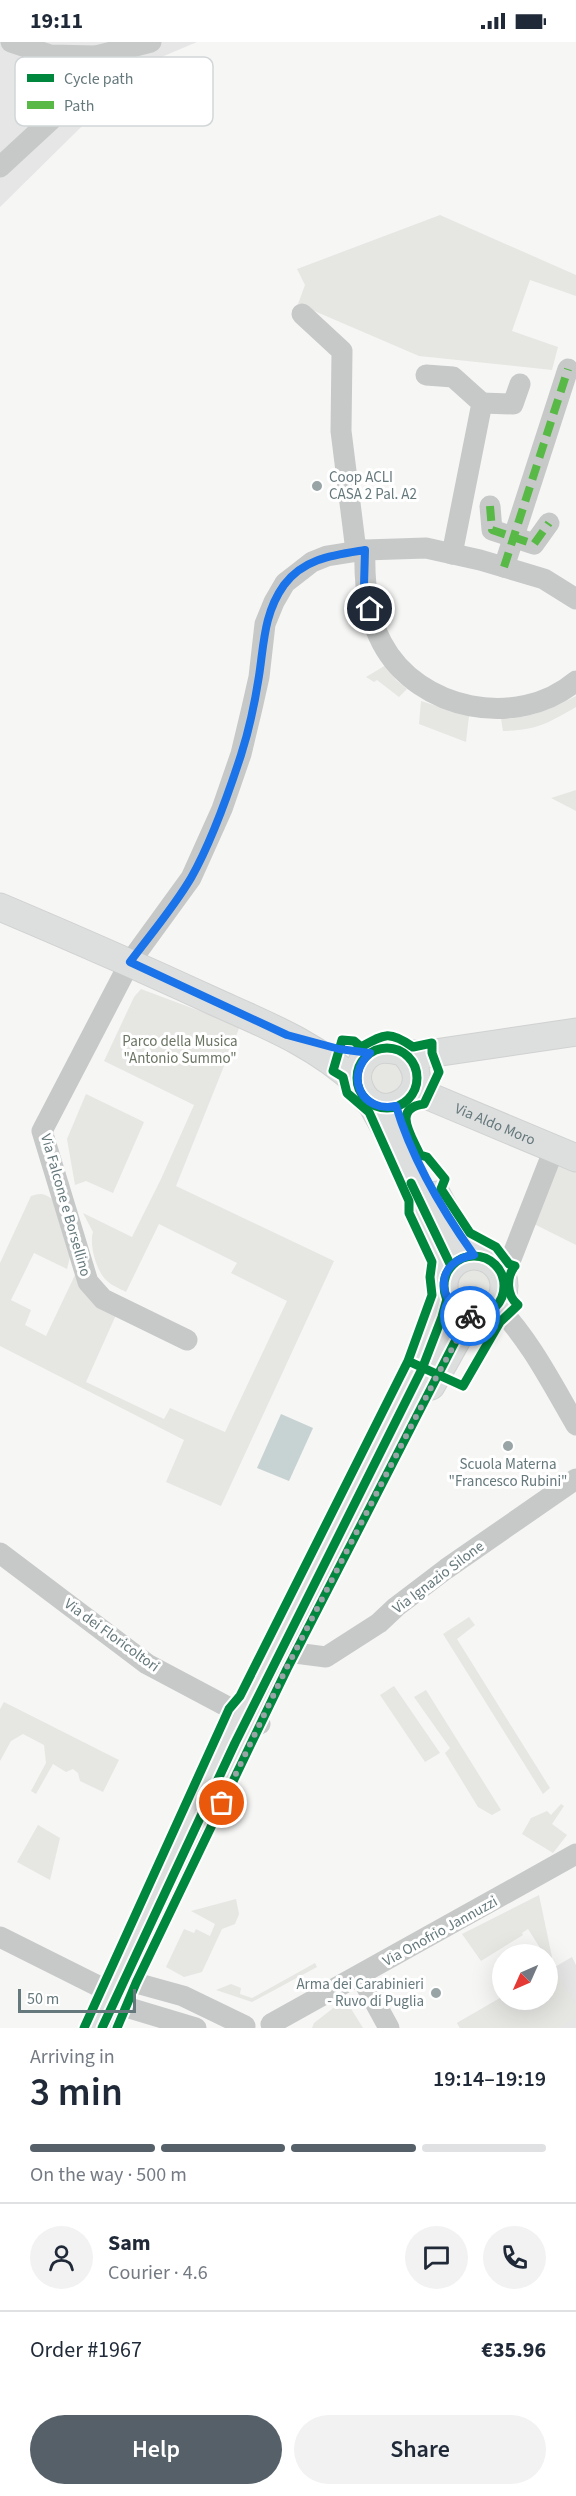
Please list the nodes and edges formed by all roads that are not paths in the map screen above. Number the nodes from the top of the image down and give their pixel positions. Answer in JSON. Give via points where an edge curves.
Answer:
{"nodes":[{"id":1,"x":11,"y":42,"type":"edge"},
{"id":2,"x":151,"y":42,"type":"edge"},
{"id":3,"x":96,"y":56,"type":"joint"},
{"id":4,"x":44,"y":126,"type":"edge"},
{"id":5,"x":0,"y":167,"type":"edge"},
{"id":6,"x":302,"y":314,"type":"dead end"},
{"id":7,"x":568,"y":369,"type":"dead end"},
{"id":8,"x":426,"y":375,"type":"dead end"},
{"id":9,"x":520,"y":384,"type":"dead end"},
{"id":10,"x":482,"y":403,"type":"junction"},
{"id":11,"x":490,"y":506,"type":"dead end"},
{"id":12,"x":549,"y":523,"type":"dead end"},
{"id":13,"x":513,"y":538,"type":"junction"},
{"id":14,"x":361,"y":550,"type":"junction"},
{"id":15,"x":452,"y":554,"type":"junction"},
{"id":16,"x":504,"y":567,"type":"junction"},
{"id":17,"x":576,"y":599,"type":"edge"},
{"id":18,"x":576,"y":681,"type":"edge"},
{"id":19,"x":0,"y":907,"type":"edge"},
{"id":20,"x":130,"y":962,"type":"junction"},
{"id":21,"x":576,"y":1032,"type":"edge"},
{"id":22,"x":287,"y":1035,"type":"junction"},
{"id":23,"x":465,"y":1049,"type":"junction"},
{"id":24,"x":370,"y":1053,"type":"junction"},
{"id":25,"x":405,"y":1054,"type":"junction"},
{"id":26,"x":391,"y":1093,"type":"junction"},
{"id":27,"x":565,"y":1154,"type":"edge"},
{"id":28,"x":462,"y":1260,"type":"junction"},
{"id":29,"x":502,"y":1273,"type":"junction"},
{"id":30,"x":447,"y":1299,"type":"junction"},
{"id":31,"x":497,"y":1306,"type":"junction"},
{"id":32,"x":470,"y":1316,"type":"junction"},
{"id":33,"x":187,"y":1340,"type":"dead end"},
{"id":34,"x":576,"y":1425,"type":"edge"},
{"id":35,"x":576,"y":1479,"type":"edge"},
{"id":36,"x":0,"y":1553,"type":"edge"},
{"id":37,"x":284,"y":1663,"type":"junction"},
{"id":38,"x":245,"y":1717,"type":"junction"},
{"id":39,"x":576,"y":1854,"type":"edge"},
{"id":40,"x":0,"y":1937,"type":"edge"},
{"id":41,"x":360,"y":1975,"type":"junction"},
{"id":42,"x":124,"y":2003,"type":"edge"},
{"id":43,"x":272,"y":2026,"type":"edge"},
{"id":44,"x":245,"y":2027,"type":"edge"},
{"id":45,"x":102,"y":2028,"type":"edge"},
{"id":46,"x":196,"y":2028,"type":"edge"},
{"id":47,"x":389,"y":2028,"type":"edge"}],
"edges":[{"from":1,"to":3,"type":"street","via":[[50,55]]},
{"from":2,"to":3,"type":"street"},
{"from":4,"to":5,"type":"street"},
{"from":6,"to":14,"type":"street","via":[[342,351],[340,431]]},
{"from":7,"to":13,"type":"street"},
{"from":8,"to":10,"type":"street","via":[[453,377]]},
{"from":9,"to":10,"type":"street","via":[[513,404]]},
{"from":10,"to":15,"type":"street"},
{"from":11,"to":13,"type":"street","via":[[492,530]]},
{"from":12,"to":13,"type":"street","via":[[534,544]]},
{"from":13,"to":16,"type":"street"},
{"from":14,"to":15,"type":"street","name":"Via Falcone e Borsellino","via":[[426,548]]},
{"from":14,"to":18,"type":"street","via":[[364,585],[381,642],[400,668],[438,696],[461,705],[498,709],[551,698]]},
{"from":14,"to":20,"type":"street","name":"Via Falcone e Borsellino","via":[[312,562],[285,583],[274,602],[265,624],[259,677],[241,754],[222,809],[191,878]]},
{"from":15,"to":16,"type":"street","name":"Via Falcone e Borsellino"},
{"from":16,"to":17,"type":"street","name":"Via Falcone e Borsellino","via":[[544,579]]},
{"from":19,"to":20,"type":"main road"},
{"from":20,"to":22,"type":"main road"},
{"from":20,"to":33,"type":"street","name":"Via Falcone e Borsellino","via":[[42,1131],[88,1282],[103,1299]]},
{"from":21,"to":23,"type":"main road"},
{"from":22,"to":24,"type":"main road"},
{"from":22,"to":26,"type":"main road"},
{"from":23,"to":25,"type":"main road"},
{"from":23,"to":26,"type":"main road"},
{"from":24,"to":25,"type":"main road","via":[[388,1048]]},
{"from":24,"to":26,"type":"main road","via":[[359,1066]]},
{"from":25,"to":26,"type":"main road","via":[[415,1067]]},
{"from":26,"to":27,"type":"main road","name":"Via Aldo Moro"},
{"from":26,"to":28,"type":"main road","via":[[390,1137]]},
{"from":27,"to":29,"type":"street"},
{"from":28,"to":29,"type":"main road","via":[[491,1260]]},
{"from":28,"to":30,"type":"main road","via":[[444,1281]]},
{"from":29,"to":31,"type":"main road","via":[[504,1290]]},
{"from":30,"to":32,"type":"main road","via":[[456,1310]]},
{"from":30,"to":37,"type":"main road","via":[[417,1379]]},
{"from":31,"to":32,"type":"main road","via":[[490,1312]]},
{"from":31,"to":34,"type":"street","via":[[517,1329]]},
{"from":32,"to":37,"type":"main road"},
{"from":35,"to":37,"type":"street","name":"Via Ignazio Silone","via":[[447,1569],[380,1623],[326,1657]]},
{"from":36,"to":38,"type":"street","name":"Via dei Floricoltori","via":[[147,1664]]},
{"from":37,"to":38,"type":"main road"},
{"from":38,"to":42,"type":"main road","via":[[241,1748]]},
{"from":39,"to":41,"type":"street","name":"Via Onofrio Jannuzzi"},
{"from":40,"to":42,"type":"street"},
{"from":41,"to":43,"type":"street","name":"Via Onofrio Jannuzzi"},
{"from":41,"to":47,"type":"street"},
{"from":42,"to":44,"type":"street","via":[[183,1996]]},
{"from":42,"to":45,"type":"main road"},
{"from":42,"to":46,"type":"street"},
{"from":43,"to":44,"type":"street","via":[[264,2018],[255,2017]]}]}
